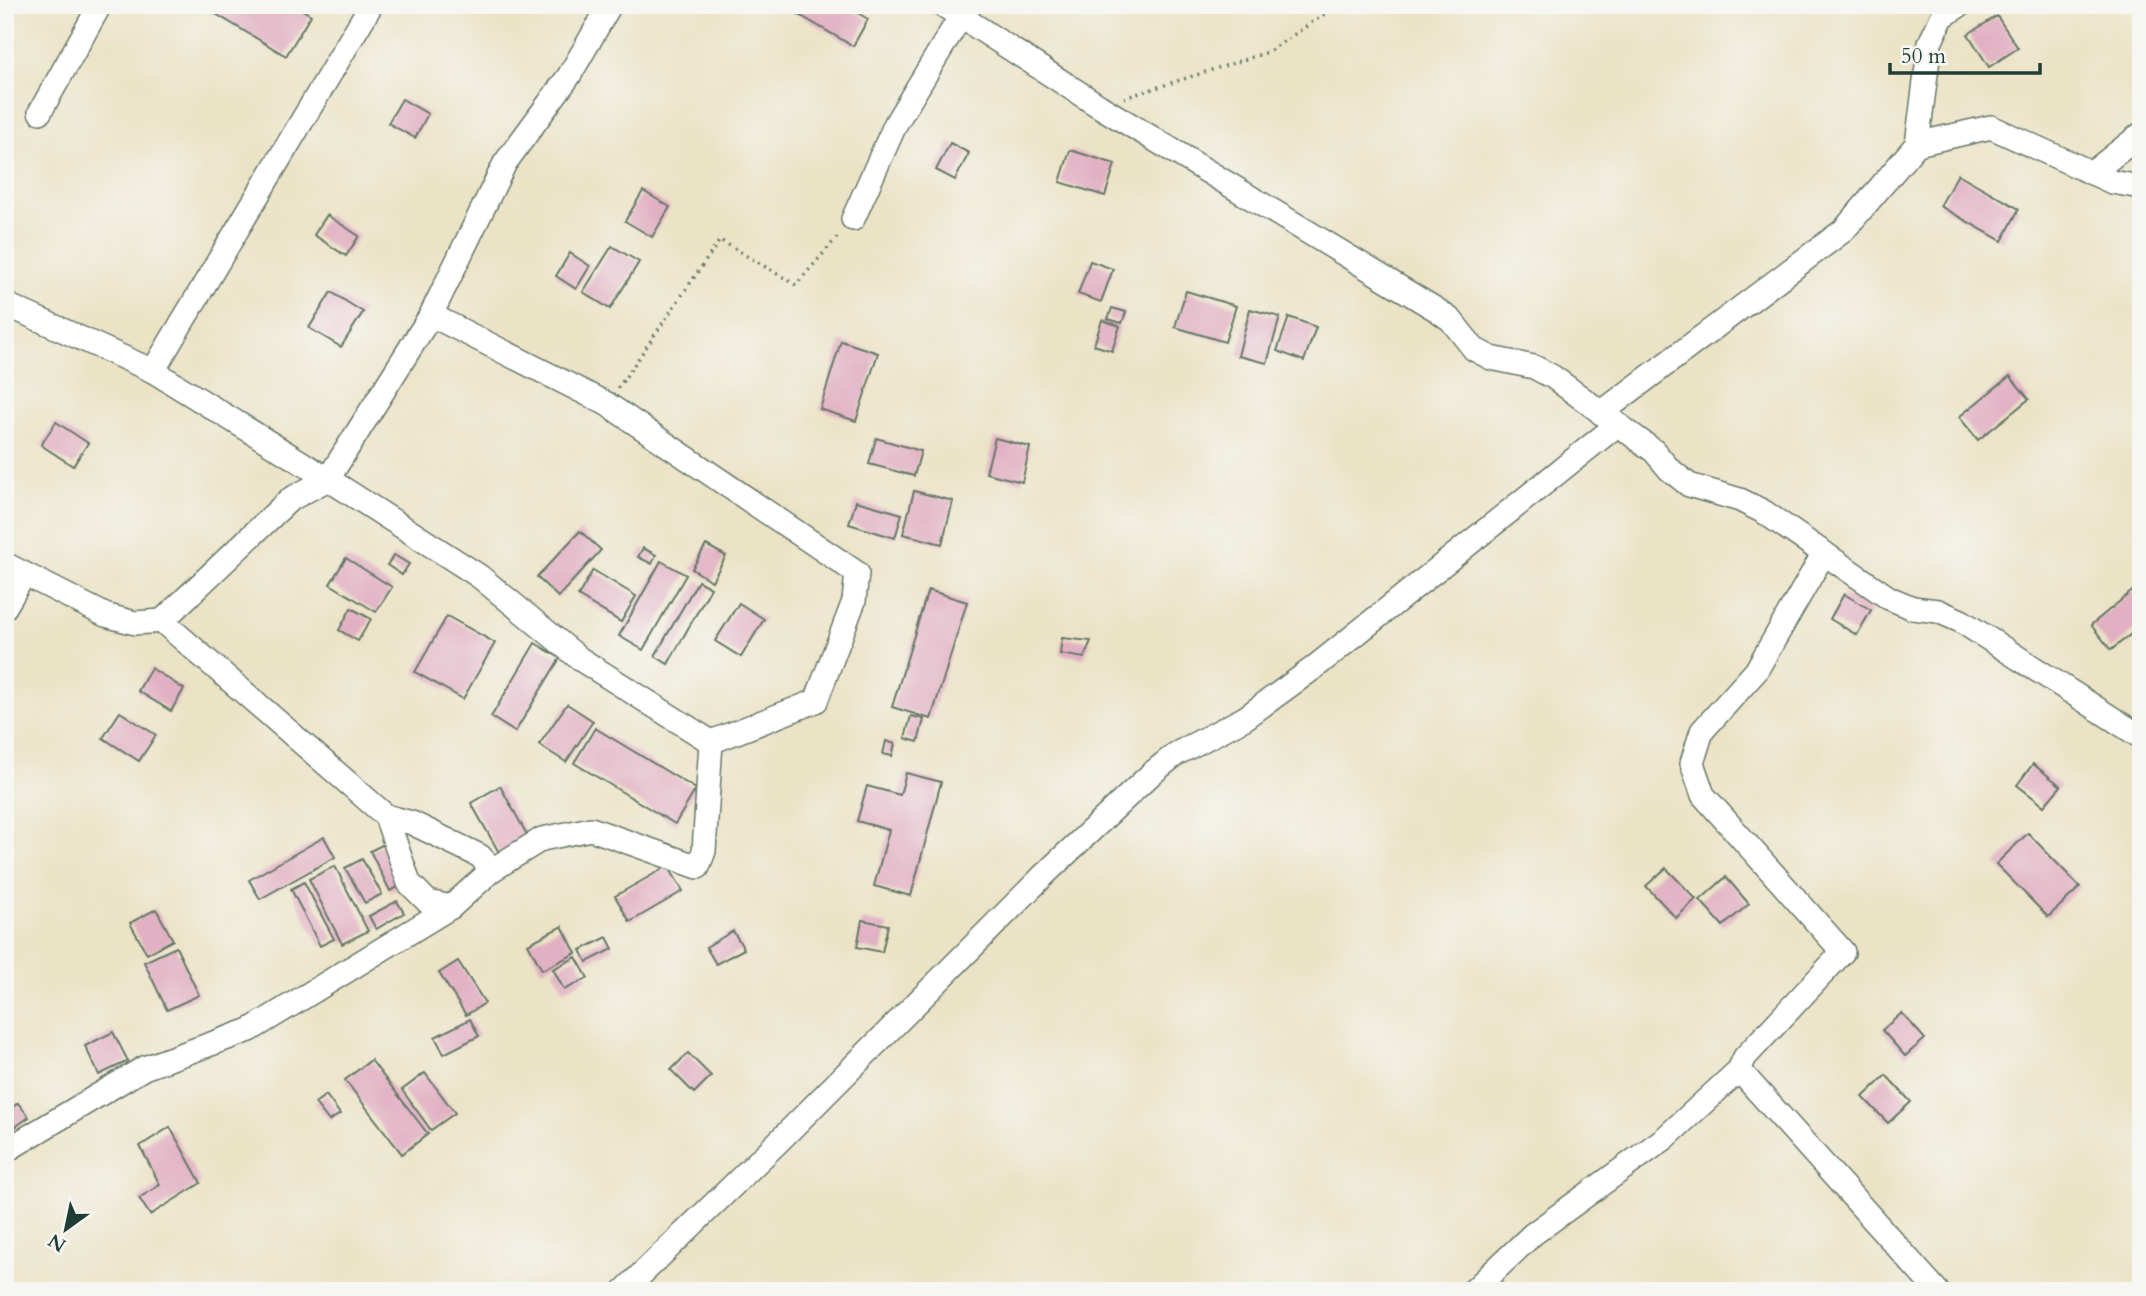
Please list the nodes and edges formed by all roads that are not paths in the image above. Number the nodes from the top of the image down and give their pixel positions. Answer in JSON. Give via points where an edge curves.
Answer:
{"nodes":[{"id":1,"x":100,"y":5,"type":"edge"},
{"id":2,"x":371,"y":5,"type":"edge"},
{"id":3,"x":610,"y":5,"type":"edge"},
{"id":4,"x":1960,"y":5,"type":"edge"},
{"id":5,"x":958,"y":9,"type":"edge"},
{"id":6,"x":40,"y":112,"type":"dead end"},
{"id":7,"x":2141,"y":134,"type":"edge"},
{"id":8,"x":1917,"y":145,"type":"junction"},
{"id":9,"x":2092,"y":173,"type":"junction"},
{"id":10,"x":2141,"y":187,"type":"edge"},
{"id":11,"x":853,"y":219,"type":"road end"},
{"id":12,"x":5,"y":304,"type":"edge"},
{"id":13,"x":431,"y":315,"type":"junction"},
{"id":14,"x":153,"y":371,"type":"junction"},
{"id":15,"x":1609,"y":419,"type":"junction"},
{"id":16,"x":328,"y":478,"type":"junction"},
{"id":17,"x":1824,"y":553,"type":"junction"},
{"id":18,"x":14,"y":570,"type":"edge"},
{"id":19,"x":5,"y":607,"type":"edge"},
{"id":20,"x":162,"y":621,"type":"junction"},
{"id":21,"x":2141,"y":737,"type":"edge"},
{"id":22,"x":711,"y":742,"type":"junction"},
{"id":23,"x":386,"y":816,"type":"junction"},
{"id":24,"x":492,"y":870,"type":"junction"},
{"id":25,"x":451,"y":907,"type":"junction"},
{"id":26,"x":1739,"y":1070,"type":"junction"},
{"id":27,"x":5,"y":1151,"type":"edge"},
{"id":28,"x":624,"y":1291,"type":"edge"},
{"id":29,"x":1474,"y":1291,"type":"edge"},
{"id":30,"x":1937,"y":1291,"type":"edge"}],
"edges":[{"from":1,"to":6,"type":"street"},
{"from":2,"to":14,"type":"street"},
{"from":3,"to":13,"type":"street","via":[[569,76],[505,163]]},
{"from":4,"to":8,"type":"street","via":[[1942,17],[1930,43]]},
{"from":5,"to":11,"type":"street","via":[[953,29],[896,123]]},
{"from":5,"to":15,"type":"street","via":[[1099,106],[1437,310],[1474,349],[1491,358],[1534,367]]},
{"from":7,"to":9,"type":"street"},
{"from":8,"to":9,"type":"street","via":[[1990,127]]},
{"from":8,"to":15,"type":"street","via":[[1844,230]]},
{"from":9,"to":10,"type":"street"},
{"from":12,"to":14,"type":"street"},
{"from":13,"to":16,"type":"street"},
{"from":13,"to":22,"type":"street","via":[[607,404],[857,573],[854,601],[816,701]]},
{"from":14,"to":16,"type":"street"},
{"from":15,"to":17,"type":"street","via":[[1654,451],[1689,485],[1764,512]]},
{"from":15,"to":28,"type":"street","via":[[1315,667],[1245,718],[1176,754],[1151,774]]},
{"from":16,"to":20,"type":"street","via":[[289,500]]},
{"from":16,"to":22,"type":"street","via":[[479,576],[580,659]]},
{"from":17,"to":21,"type":"street","via":[[1889,598],[1961,621]]},
{"from":17,"to":26,"type":"street","via":[[1756,671],[1702,731],[1692,763],[1703,795],[1843,952],[1745,1057]]},
{"from":18,"to":19,"type":"street"},
{"from":18,"to":20,"type":"street","via":[[105,615],[135,623]]},
{"from":20,"to":23,"type":"street"},
{"from":22,"to":24,"type":"street","via":[[704,851],[698,867],[591,829],[542,839]]},
{"from":23,"to":24,"type":"street","via":[[412,822],[480,856]]},
{"from":23,"to":25,"type":"street","via":[[409,883],[428,902]]},
{"from":24,"to":25,"type":"street"},
{"from":25,"to":27,"type":"street","via":[[250,1030],[144,1068]]},
{"from":26,"to":29,"type":"street","via":[[1665,1138],[1533,1234]]},
{"from":26,"to":30,"type":"street"}]}
